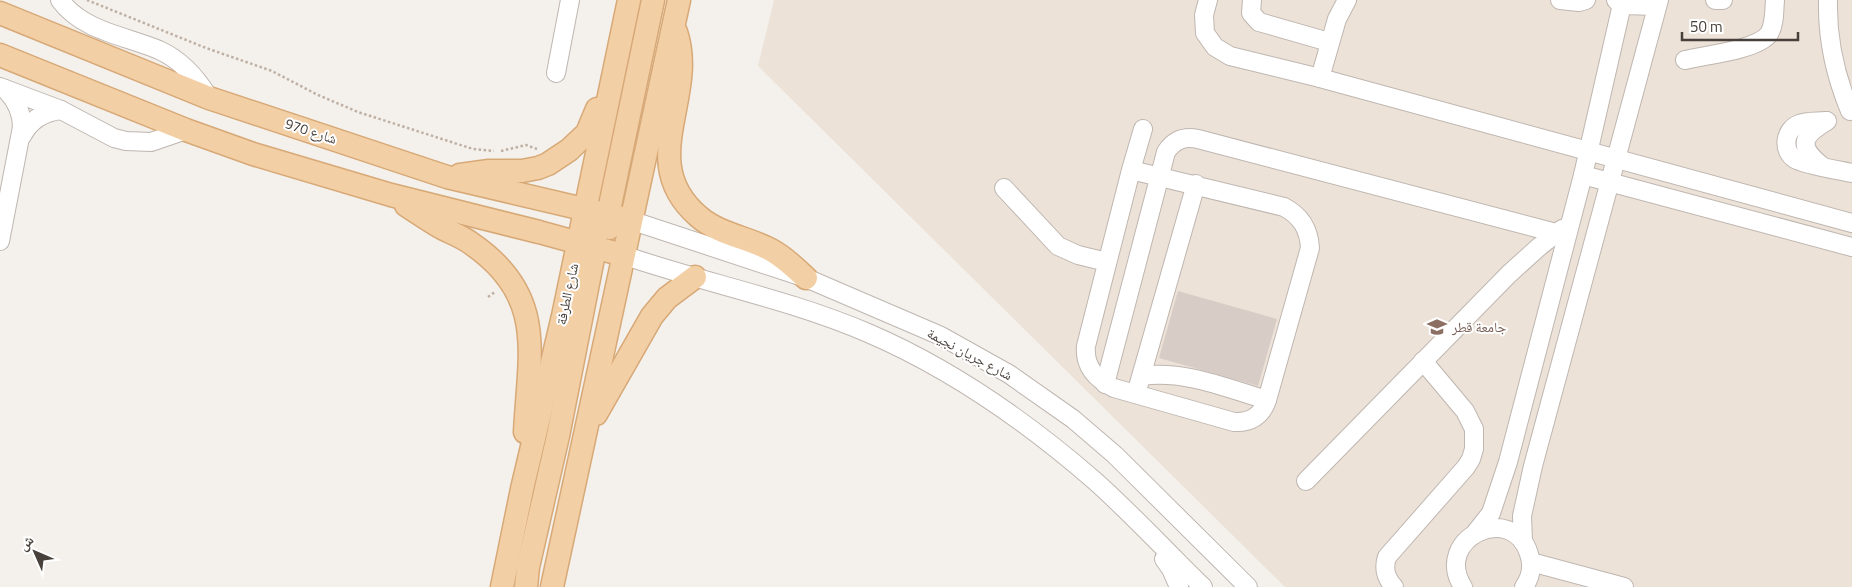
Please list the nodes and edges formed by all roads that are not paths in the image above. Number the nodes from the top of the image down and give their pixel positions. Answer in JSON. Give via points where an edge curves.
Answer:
{"nodes":[{"id":1,"x":60,"y":0,"type":"edge"},
{"id":2,"x":570,"y":0,"type":"edge"},
{"id":3,"x":629,"y":0,"type":"edge"},
{"id":4,"x":653,"y":0,"type":"edge"},
{"id":5,"x":678,"y":0,"type":"edge"},
{"id":6,"x":1208,"y":0,"type":"edge"},
{"id":7,"x":1252,"y":0,"type":"edge"},
{"id":8,"x":1346,"y":0,"type":"edge"},
{"id":9,"x":1560,"y":0,"type":"edge"},
{"id":10,"x":1586,"y":0,"type":"edge"},
{"id":11,"x":1715,"y":0,"type":"edge"},
{"id":12,"x":1723,"y":0,"type":"edge"},
{"id":13,"x":1776,"y":0,"type":"edge"},
{"id":14,"x":1828,"y":0,"type":"edge"},
{"id":15,"x":1620,"y":2,"type":"edge"},
{"id":16,"x":1658,"y":3,"type":"edge"},
{"id":17,"x":0,"y":13,"type":"edge"},
{"id":18,"x":674,"y":24,"type":"junction"},
{"id":19,"x":1329,"y":42,"type":"junction"},
{"id":20,"x":0,"y":55,"type":"edge"},
{"id":21,"x":1684,"y":60,"type":"dead end"},
{"id":22,"x":556,"y":73,"type":"dead end"},
{"id":23,"x":1320,"y":78,"type":"junction"},
{"id":24,"x":3,"y":88,"type":"edge"},
{"id":25,"x":610,"y":93,"type":"junction"},
{"id":26,"x":209,"y":98,"type":"junction"},
{"id":27,"x":61,"y":110,"type":"junction"},
{"id":28,"x":1851,"y":111,"type":"edge"},
{"id":29,"x":1143,"y":129,"type":"dead end"},
{"id":30,"x":186,"y":130,"type":"junction"},
{"id":31,"x":22,"y":136,"type":"junction"},
{"id":32,"x":1589,"y":150,"type":"junction"},
{"id":33,"x":1616,"y":158,"type":"junction"},
{"id":34,"x":1131,"y":170,"type":"junction"},
{"id":35,"x":1852,"y":173,"type":"edge"},
{"id":36,"x":1583,"y":175,"type":"junction"},
{"id":37,"x":1160,"y":176,"type":"junction"},
{"id":38,"x":447,"y":177,"type":"junction"},
{"id":39,"x":1610,"y":182,"type":"junction"},
{"id":40,"x":1196,"y":184,"type":"junction"},
{"id":41,"x":1004,"y":188,"type":"dead end"},
{"id":42,"x":391,"y":196,"type":"junction"},
{"id":43,"x":1792,"y":206,"type":"junction"},
{"id":44,"x":584,"y":209,"type":"junction"},
{"id":45,"x":608,"y":215,"type":"junction"},
{"id":46,"x":630,"y":220,"type":"junction"},
{"id":47,"x":1571,"y":223,"type":"junction"},
{"id":48,"x":1852,"y":223,"type":"edge"},
{"id":49,"x":1787,"y":231,"type":"junction"},
{"id":50,"x":1556,"y":233,"type":"junction"},
{"id":51,"x":0,"y":240,"type":"edge"},
{"id":52,"x":586,"y":245,"type":"junction"},
{"id":53,"x":1852,"y":247,"type":"edge"},
{"id":54,"x":623,"y":255,"type":"junction"},
{"id":55,"x":1107,"y":262,"type":"junction"},
{"id":56,"x":696,"y":277,"type":"junction"},
{"id":57,"x":806,"y":278,"type":"junction"},
{"id":58,"x":1423,"y":361,"type":"junction"},
{"id":59,"x":1142,"y":376,"type":"junction"},
{"id":60,"x":1105,"y":384,"type":"junction"},
{"id":61,"x":1136,"y":394,"type":"junction"},
{"id":62,"x":1267,"y":400,"type":"junction"},
{"id":63,"x":582,"y":442,"type":"junction"},
{"id":64,"x":1306,"y":481,"type":"dead end"},
{"id":65,"x":1096,"y":482,"type":"junction"},
{"id":66,"x":522,"y":489,"type":"junction"},
{"id":67,"x":1476,"y":532,"type":"junction"},
{"id":68,"x":1523,"y":542,"type":"junction"},
{"id":69,"x":1531,"y":562,"type":"junction"},
{"id":70,"x":1461,"y":586,"type":"edge"},
{"id":71,"x":502,"y":587,"type":"edge"},
{"id":72,"x":526,"y":587,"type":"edge"},
{"id":73,"x":552,"y":587,"type":"edge"},
{"id":74,"x":1179,"y":587,"type":"edge"},
{"id":75,"x":1203,"y":587,"type":"edge"},
{"id":76,"x":1248,"y":587,"type":"edge"},
{"id":77,"x":1394,"y":587,"type":"edge"},
{"id":78,"x":1524,"y":587,"type":"edge"},
{"id":79,"x":1624,"y":587,"type":"edge"}],
"edges":[{"from":1,"to":26,"type":"street","via":[[78,18],[175,60],[194,77]]},
{"from":2,"to":22,"type":"street"},
{"from":3,"to":25,"type":"main road"},
{"from":4,"to":45,"type":"main road"},
{"from":5,"to":18,"type":"main road"},
{"from":6,"to":23,"type":"street","via":[[1204,15],[1205,33],[1222,52]]},
{"from":7,"to":19,"type":"street","via":[[1251,13],[1259,22]]},
{"from":8,"to":19,"type":"street"},
{"from":9,"to":10,"type":"street"},
{"from":11,"to":12,"type":"street"},
{"from":13,"to":21,"type":"street","via":[[1772,29],[1762,41],[1748,47]]},
{"from":14,"to":28,"type":"street","via":[[1829,33],[1836,73]]},
{"from":15,"to":16,"type":"street"},
{"from":15,"to":32,"type":"street"},
{"from":16,"to":33,"type":"street"},
{"from":17,"to":26,"type":"main road","name":"شارع 970"},
{"from":18,"to":46,"type":"main road"},
{"from":18,"to":57,"type":"main road","via":[[682,55],[681,83],[668,150],[678,194],[708,224],[766,247]]},
{"from":19,"to":23,"type":"street"},
{"from":20,"to":30,"type":"main road"},
{"from":23,"to":32,"type":"street"},
{"from":24,"to":27,"type":"street"},
{"from":24,"to":31,"type":"street","via":[[20,110]]},
{"from":25,"to":38,"type":"main road","via":[[597,109],[587,133],[570,150],[548,164],[522,171],[489,170]]},
{"from":25,"to":44,"type":"main road"},
{"from":26,"to":38,"type":"main road","name":"شارع 970"},
{"from":27,"to":30,"type":"street","via":[[126,141],[151,142]]},
{"from":27,"to":31,"type":"street","via":[[38,118]]},
{"from":28,"to":35,"type":"street","via":[[1826,121],[1794,126],[1786,144],[1796,159]]},
{"from":29,"to":34,"type":"street"},
{"from":30,"to":42,"type":"main road"},
{"from":31,"to":51,"type":"street"},
{"from":32,"to":33,"type":"street"},
{"from":32,"to":36,"type":"street"},
{"from":33,"to":39,"type":"street"},
{"from":33,"to":43,"type":"street"},
{"from":34,"to":37,"type":"street"},
{"from":34,"to":55,"type":"street"},
{"from":36,"to":39,"type":"street"},
{"from":36,"to":47,"type":"street"},
{"from":37,"to":40,"type":"street"},
{"from":37,"to":50,"type":"street","via":[[1170,146],[1191,137]]},
{"from":37,"to":60,"type":"street"},
{"from":38,"to":44,"type":"main road","name":"شارع 970"},
{"from":39,"to":49,"type":"street"},
{"from":39,"to":68,"type":"street","via":[[1533,466],[1522,516]]},
{"from":40,"to":59,"type":"street"},
{"from":40,"to":62,"type":"street","via":[[1284,207],[1298,217],[1307,231],[1310,248]]},
{"from":41,"to":55,"type":"street","via":[[1058,246]]},
{"from":42,"to":52,"type":"main road"},
{"from":42,"to":66,"type":"main road","via":[[471,243],[496,262],[522,301],[529,326],[531,354]]},
{"from":43,"to":48,"type":"street"},
{"from":43,"to":49,"type":"street"},
{"from":44,"to":45,"type":"main road","name":"شارع 970"},
{"from":44,"to":52,"type":"main road","via":[[596,239]]},
{"from":45,"to":46,"type":"main road","name":"شارع 970"},
{"from":45,"to":54,"type":"main road","via":[[612,237]]},
{"from":46,"to":54,"type":"main road"},
{"from":46,"to":57,"type":"street","name":"شارع جريان نجيمة"},
{"from":47,"to":50,"type":"street"},
{"from":47,"to":67,"type":"street","via":[[1508,462],[1491,513]]},
{"from":49,"to":53,"type":"street"},
{"from":50,"to":58,"type":"street","via":[[1524,260]]},
{"from":52,"to":54,"type":"main road"},
{"from":52,"to":66,"type":"main road","name":"شارع الطرفة","via":[[563,316]]},
{"from":52,"to":72,"type":"main road","via":[[558,436]]},
{"from":54,"to":56,"type":"street","name":"شارع جريان نجيمة"},
{"from":54,"to":63,"type":"main road"},
{"from":55,"to":60,"type":"street","via":[[1085,353],[1091,372]]},
{"from":56,"to":63,"type":"main road","via":[[667,298],[652,316],[609,388]]},
{"from":56,"to":65,"type":"street","name":"شارع جريان نجيمة","via":[[799,307],[901,347],[993,401]]},
{"from":57,"to":76,"type":"street","name":"شارع جريان نجيمة","via":[[941,336],[1042,396],[1116,455]]},
{"from":58,"to":64,"type":"street"},
{"from":58,"to":77,"type":"street","via":[[1470,419],[1474,429],[1474,449],[1466,467],[1387,557],[1386,574]]},
{"from":59,"to":61,"type":"street"},
{"from":59,"to":62,"type":"street","via":[[1179,376]]},
{"from":60,"to":61,"type":"street"},
{"from":61,"to":62,"type":"street","via":[[1240,422],[1257,416]]},
{"from":63,"to":73,"type":"main road"},
{"from":65,"to":74,"type":"street","via":[[1111,508],[1165,560]]},
{"from":65,"to":75,"type":"street","name":"شارع جريان نجيمة"},
{"from":66,"to":71,"type":"main road","name":"شارع الطرفة"},
{"from":67,"to":68,"type":"street","via":[[1501,528]]},
{"from":67,"to":70,"type":"street","via":[[1464,542],[1458,555],[1456,569]]},
{"from":68,"to":69,"type":"street"},
{"from":69,"to":78,"type":"street"},
{"from":69,"to":79,"type":"street"}]}
